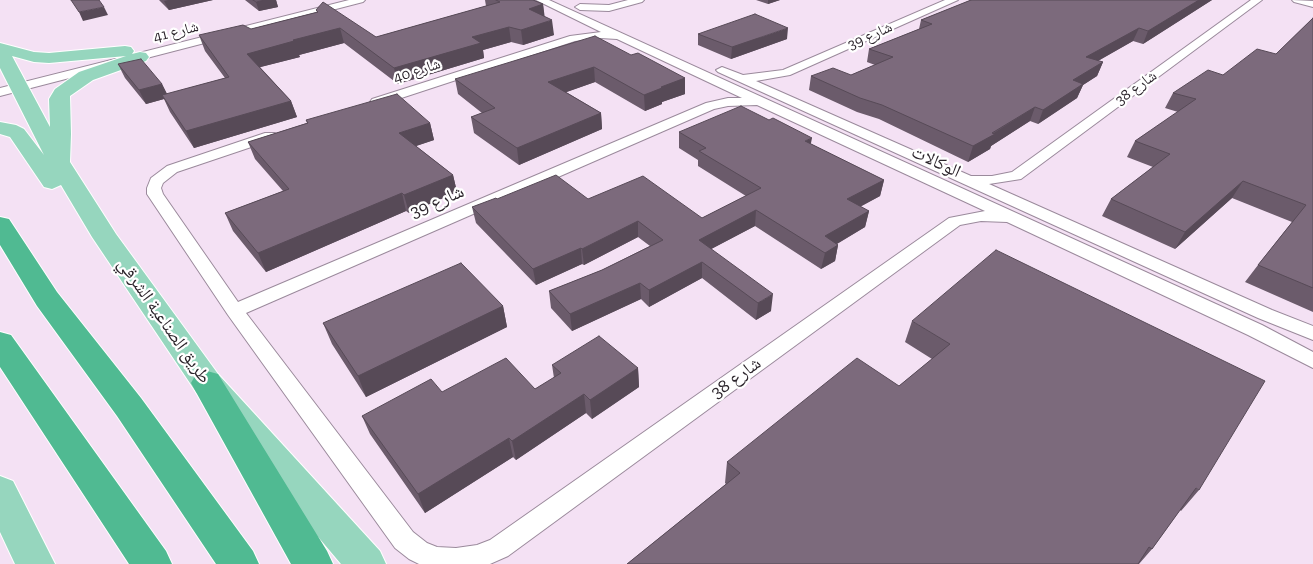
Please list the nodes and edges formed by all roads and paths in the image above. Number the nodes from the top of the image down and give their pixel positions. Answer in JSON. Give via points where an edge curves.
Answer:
{"nodes":[{"id":1,"x":333,"y":0,"type":"edge"},
{"id":2,"x":360,"y":0,"type":"edge"},
{"id":3,"x":541,"y":0,"type":"edge"},
{"id":4,"x":564,"y":0,"type":"edge"},
{"id":5,"x":639,"y":0,"type":"edge"},
{"id":6,"x":954,"y":0,"type":"edge"},
{"id":7,"x":1257,"y":0,"type":"edge"},
{"id":8,"x":1296,"y":0,"type":"edge"},
{"id":9,"x":1313,"y":4,"type":"edge"},
{"id":10,"x":618,"y":6,"type":"junction"},
{"id":11,"x":580,"y":7,"type":"junction"},
{"id":12,"x":609,"y":20,"type":"junction"},
{"id":13,"x":588,"y":22,"type":"junction"},
{"id":14,"x":618,"y":36,"type":"junction"},
{"id":15,"x":574,"y":38,"type":"junction"},
{"id":16,"x":0,"y":50,"type":"edge"},
{"id":17,"x":142,"y":53,"type":"junction"},
{"id":18,"x":786,"y":73,"type":"junction"},
{"id":19,"x":741,"y":79,"type":"junction"},
{"id":20,"x":719,"y":82,"type":"junction"},
{"id":21,"x":8,"y":86,"type":"edge"},
{"id":22,"x":776,"y":95,"type":"junction"},
{"id":23,"x":758,"y":101,"type":"junction"},
{"id":24,"x":365,"y":105,"type":"edge"},
{"id":25,"x":710,"y":106,"type":"junction"},
{"id":26,"x":0,"y":128,"type":"edge"},
{"id":27,"x":279,"y":133,"type":"edge"},
{"id":28,"x":59,"y":163,"type":"junction"},
{"id":29,"x":1016,"y":176,"type":"junction"},
{"id":30,"x":964,"y":179,"type":"junction"},
{"id":31,"x":946,"y":187,"type":"junction"},
{"id":32,"x":1028,"y":208,"type":"junction"},
{"id":33,"x":1010,"y":217,"type":"junction"},
{"id":34,"x":955,"y":221,"type":"junction"},
{"id":35,"x":0,"y":224,"type":"edge"},
{"id":36,"x":105,"y":237,"type":"junction"},
{"id":37,"x":234,"y":311,"type":"junction"},
{"id":38,"x":1313,"y":333,"type":"edge"},
{"id":39,"x":0,"y":343,"type":"edge"},
{"id":40,"x":1313,"y":361,"type":"edge"},
{"id":41,"x":207,"y":383,"type":"junction"},
{"id":42,"x":0,"y":492,"type":"edge"},
{"id":43,"x":35,"y":564,"type":"edge"},
{"id":44,"x":152,"y":564,"type":"edge"},
{"id":45,"x":239,"y":564,"type":"edge"},
{"id":46,"x":313,"y":564,"type":"edge"},
{"id":47,"x":366,"y":564,"type":"edge"}],
"edges":[{"from":1,"to":17,"type":"street","name":"شارع 41"},
{"from":2,"to":17,"type":"street","name":"شارع 41"},
{"from":3,"to":13,"type":"street","name":"الوكالات"},
{"from":4,"to":11,"type":"street","name":"الوكالات"},
{"from":5,"to":10,"type":"street"},
{"from":6,"to":18,"type":"street","name":"شارع 39"},
{"from":7,"to":29,"type":"street","name":"شارع 38"},
{"from":8,"to":9,"type":"street"},
{"from":10,"to":11,"type":"street"},
{"from":10,"to":12,"type":"street","via":[[610,13]]},
{"from":11,"to":12,"type":"street","name":"الوكالات"},
{"from":12,"to":19,"type":"street","name":"الوكالات"},
{"from":13,"to":14,"type":"street","name":"الوكالات"},
{"from":13,"to":15,"type":"street"},
{"from":14,"to":15,"type":"street","name":"شارع 40"},
{"from":14,"to":20,"type":"street","name":"الوكالات"},
{"from":15,"to":24,"type":"street","name":"شارع 40"},
{"from":16,"to":17,"type":"main road","via":[[56,58]]},
{"from":16,"to":21,"type":"main road","name":"طريق الصناعية الشرقي"},
{"from":17,"to":21,"type":"street","name":"شارع 41"},
{"from":17,"to":28,"type":"main road","via":[[86,76],[62,93],[59,99]]},
{"from":18,"to":19,"type":"street","name":"شارع 39"},
{"from":18,"to":22,"type":"street"},
{"from":19,"to":22,"type":"street","name":"الوكالات"},
{"from":20,"to":23,"type":"street","name":"الوكالات"},
{"from":20,"to":25,"type":"street","via":[[719,92]]},
{"from":21,"to":28,"type":"main road","name":"طريق الصناعية الشرقي"},
{"from":22,"to":30,"type":"street","name":"الوكالات"},
{"from":23,"to":25,"type":"street","name":"شارع 39"},
{"from":23,"to":31,"type":"street","name":"الوكالات"},
{"from":25,"to":37,"type":"street","name":"شارع 39"},
{"from":26,"to":36,"type":"main road","via":[[17,133],[55,186]]},
{"from":27,"to":37,"type":"street","via":[[184,164],[163,175],[154,188]]},
{"from":28,"to":36,"type":"main road","name":"طريق الصناعية الشرقي"},
{"from":29,"to":30,"type":"street","name":"شارع 38","via":[[992,180]]},
{"from":29,"to":32,"type":"street","via":[[1016,191]]},
{"from":30,"to":32,"type":"street","name":"الوكالات"},
{"from":31,"to":33,"type":"street","name":"الوكالات"},
{"from":31,"to":34,"type":"street","via":[[956,204]]},
{"from":32,"to":38,"type":"street","name":"الوكالات"},
{"from":33,"to":34,"type":"street","name":"شارع 38","via":[[981,216]]},
{"from":33,"to":40,"type":"street","name":"الوكالات","via":[[1255,330]]},
{"from":34,"to":37,"type":"street","name":"شارع 38","via":[[517,536],[478,557],[456,560],[418,552],[404,540]]},
{"from":35,"to":45,"type":"highway","via":[[47,298],[129,407]]},
{"from":36,"to":41,"type":"main road","name":"طريق الصناعية الشرقي"},
{"from":39,"to":44,"type":"highway"},
{"from":41,"to":46,"type":"highway"},
{"from":41,"to":47,"type":"main road","name":"طريق الصناعية الشرقي"},
{"from":42,"to":43,"type":"main road"}]}
